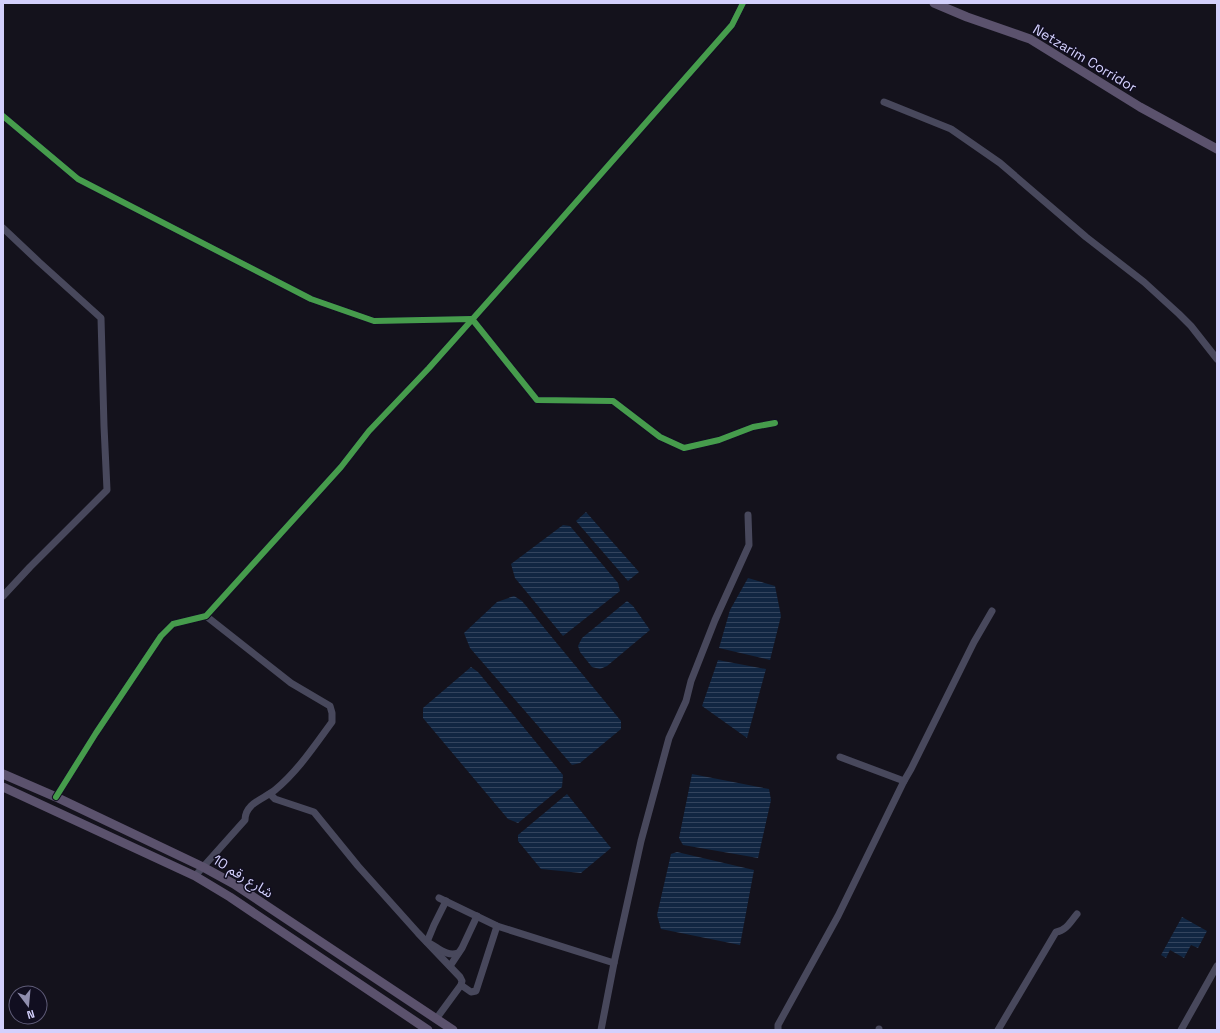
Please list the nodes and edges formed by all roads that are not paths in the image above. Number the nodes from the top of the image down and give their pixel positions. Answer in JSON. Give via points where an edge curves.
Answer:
{"nodes":[{"id":1,"x":743,"y":3,"type":"edge"},
{"id":2,"x":934,"y":3,"type":"edge"},
{"id":3,"x":884,"y":102,"type":"dead end"},
{"id":4,"x":3,"y":116,"type":"edge"},
{"id":5,"x":1217,"y":149,"type":"edge"},
{"id":6,"x":3,"y":228,"type":"edge"},
{"id":7,"x":472,"y":319,"type":"junction"},
{"id":8,"x":1217,"y":359,"type":"edge"},
{"id":9,"x":775,"y":423,"type":"dead end"},
{"id":10,"x":748,"y":516,"type":"dead end"},
{"id":11,"x":3,"y":596,"type":"edge"},
{"id":12,"x":992,"y":611,"type":"dead end"},
{"id":13,"x":206,"y":616,"type":"junction"},
{"id":14,"x":840,"y":757,"type":"dead end"},
{"id":15,"x":3,"y":774,"type":"edge"},
{"id":16,"x":904,"y":781,"type":"junction"},
{"id":17,"x":3,"y":787,"type":"edge"},
{"id":18,"x":270,"y":794,"type":"junction"},
{"id":19,"x":56,"y":797,"type":"junction"},
{"id":20,"x":203,"y":867,"type":"junction"},
{"id":21,"x":196,"y":876,"type":"junction"},
{"id":22,"x":439,"y":898,"type":"dead end"},
{"id":23,"x":446,"y":901,"type":"junction"},
{"id":24,"x":1077,"y":914,"type":"dead end"},
{"id":25,"x":477,"y":916,"type":"junction"},
{"id":26,"x":497,"y":926,"type":"junction"},
{"id":27,"x":428,"y":942,"type":"junction"},
{"id":28,"x":458,"y":953,"type":"junction"},
{"id":29,"x":614,"y":963,"type":"junction"},
{"id":30,"x":450,"y":966,"type":"junction"},
{"id":31,"x":1217,"y":966,"type":"edge"},
{"id":32,"x":461,"y":985,"type":"junction"},
{"id":33,"x":436,"y":1019,"type":"junction"},
{"id":34,"x":428,"y":1030,"type":"edge"},
{"id":35,"x":453,"y":1030,"type":"edge"},
{"id":36,"x":601,"y":1030,"type":"edge"},
{"id":37,"x":778,"y":1030,"type":"edge"},
{"id":38,"x":998,"y":1030,"type":"edge"},
{"id":39,"x":1180,"y":1030,"type":"edge"}],
"edges":[{"from":1,"to":7,"type":"street","via":[[732,25]]},
{"from":2,"to":5,"type":"main road","name":"Netzarim Corridor","via":[[1030,39],[1140,107]]},
{"from":3,"to":8,"type":"street","via":[[951,129],[1000,163],[1086,237],[1150,287],[1187,322]]},
{"from":4,"to":7,"type":"street","via":[[78,179],[311,299],[374,321]]},
{"from":6,"to":11,"type":"street","via":[[101,318],[107,490]]},
{"from":7,"to":9,"type":"street","via":[[537,400],[613,401],[660,437],[684,448]]},
{"from":7,"to":13,"type":"street","via":[[369,431],[341,467]]},
{"from":10,"to":29,"type":"street","via":[[749,545],[715,620],[691,681],[686,701],[669,738]]},
{"from":12,"to":16,"type":"street"},
{"from":13,"to":18,"type":"street","via":[[291,683],[330,706],[332,722],[288,780]]},
{"from":13,"to":19,"type":"street","via":[[173,624],[161,636]]},
{"from":14,"to":16,"type":"street"},
{"from":15,"to":19,"type":"main road","name":"شارع رقم 10"},
{"from":16,"to":37,"type":"street","via":[[838,916],[778,1025]]},
{"from":17,"to":21,"type":"main road","name":"شارع رقم 10"},
{"from":18,"to":20,"type":"street","via":[[252,805],[245,813],[245,820]]},
{"from":18,"to":27,"type":"street","via":[[276,799],[314,812],[358,866]]},
{"from":19,"to":20,"type":"main road","name":"شارع رقم 10"},
{"from":20,"to":21,"type":"street"},
{"from":20,"to":33,"type":"main road","name":"شارع رقم 10","via":[[234,884]]},
{"from":21,"to":34,"type":"main road","name":"شارع رقم 10"},
{"from":22,"to":23,"type":"street"},
{"from":23,"to":25,"type":"street"},
{"from":23,"to":27,"type":"street"},
{"from":24,"to":38,"type":"street","via":[[1066,928],[1056,932]]},
{"from":25,"to":26,"type":"street"},
{"from":25,"to":28,"type":"street"},
{"from":26,"to":29,"type":"street"},
{"from":26,"to":32,"type":"street","via":[[476,991],[471,992]]},
{"from":27,"to":28,"type":"street","via":[[446,953]]},
{"from":27,"to":30,"type":"street"},
{"from":28,"to":30,"type":"street"},
{"from":29,"to":36,"type":"street"},
{"from":30,"to":32,"type":"street","via":[[462,979]]},
{"from":31,"to":39,"type":"street"},
{"from":32,"to":33,"type":"street"},
{"from":33,"to":35,"type":"main road","name":"شارع رقم 10"}]}
